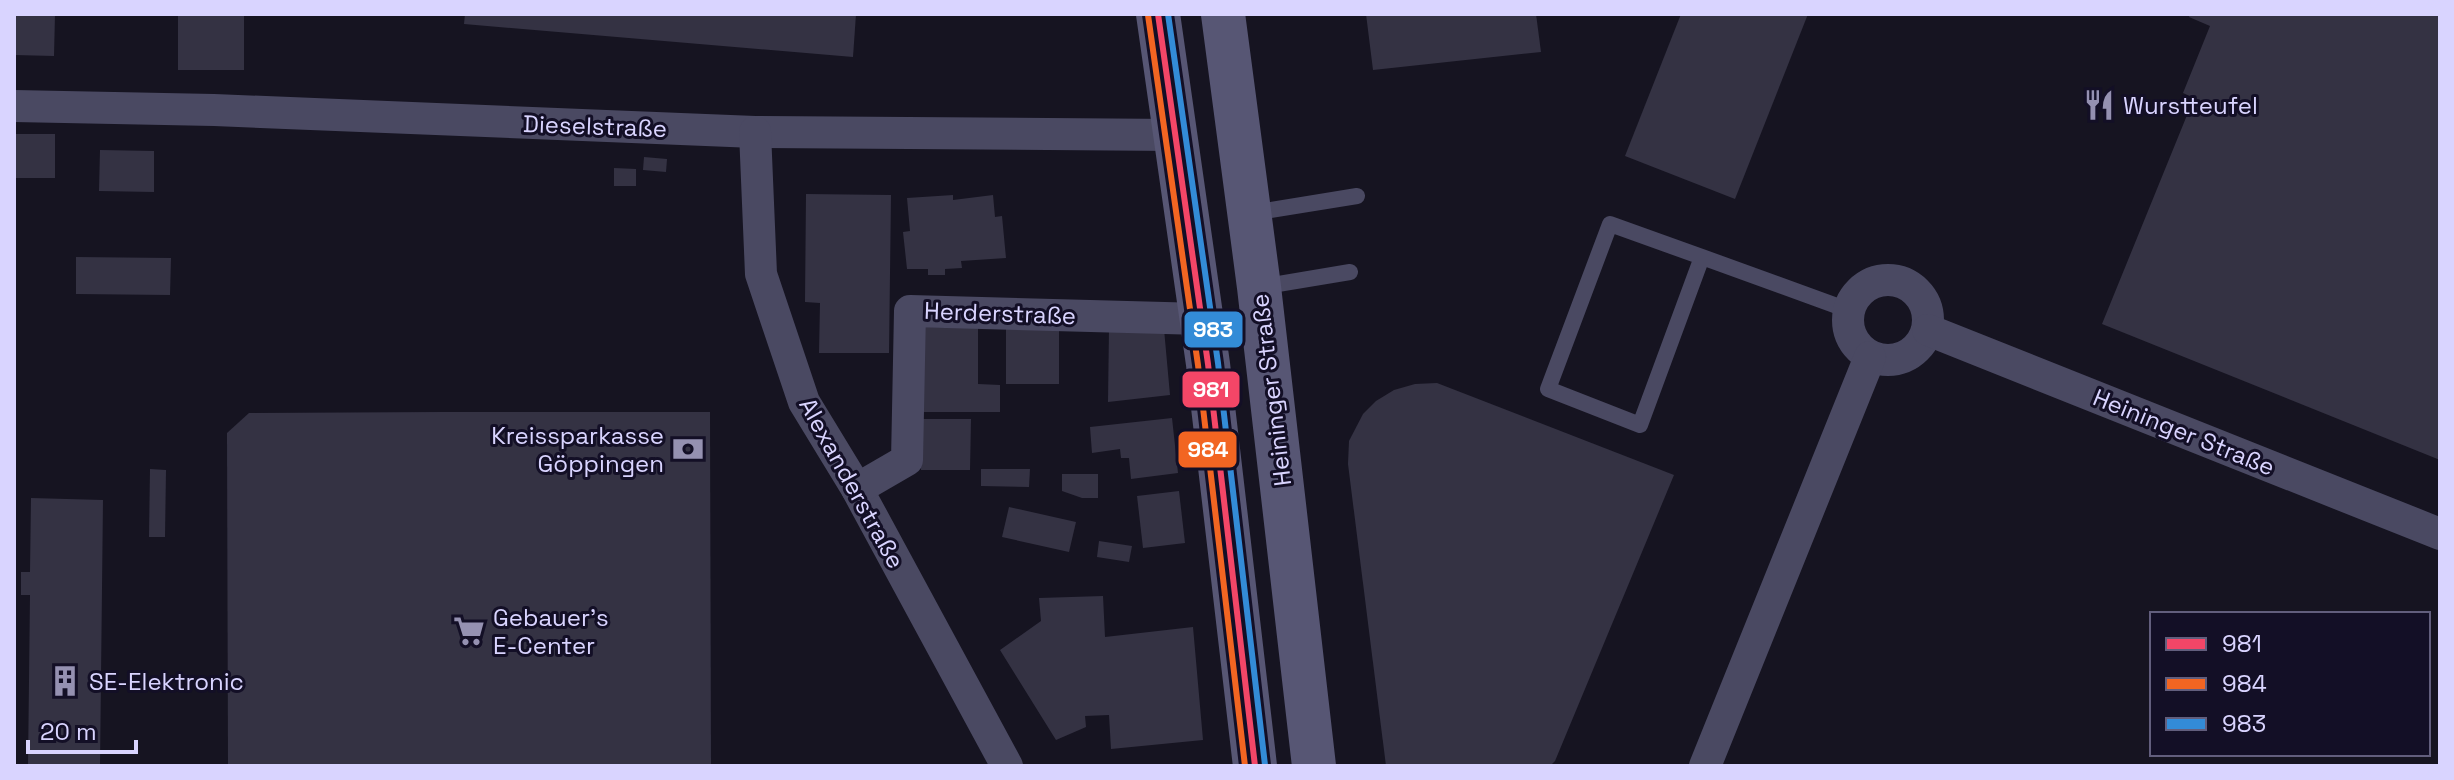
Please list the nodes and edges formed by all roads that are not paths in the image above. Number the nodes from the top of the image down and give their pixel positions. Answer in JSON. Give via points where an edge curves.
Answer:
{"nodes":[{"id":1,"x":1158,"y":14,"type":"edge"},
{"id":2,"x":1223,"y":14,"type":"edge"},
{"id":3,"x":14,"y":106,"type":"edge"},
{"id":4,"x":755,"y":132,"type":"junction"},
{"id":5,"x":1176,"y":135,"type":"junction"},
{"id":6,"x":1357,"y":196,"type":"dead end"},
{"id":7,"x":1249,"y":214,"type":"junction"},
{"id":8,"x":1190,"y":233,"type":"junction"},
{"id":9,"x":1702,"y":257,"type":"junction"},
{"id":10,"x":1350,"y":272,"type":"dead end"},
{"id":11,"x":1259,"y":287,"type":"junction"},
{"id":12,"x":1848,"y":310,"type":"junction"},
{"id":13,"x":1202,"y":319,"type":"junction"},
{"id":14,"x":1928,"y":330,"type":"junction"},
{"id":15,"x":1870,"y":357,"type":"junction"},
{"id":16,"x":857,"y":489,"type":"junction"},
{"id":17,"x":2440,"y":534,"type":"edge"},
{"id":18,"x":1007,"y":766,"type":"edge"},
{"id":19,"x":1255,"y":766,"type":"edge"},
{"id":20,"x":1314,"y":766,"type":"edge"},
{"id":21,"x":1705,"y":766,"type":"edge"}],
"edges":[{"from":1,"to":5,"type":"main road"},
{"from":2,"to":7,"type":"main road","name":"Heininger Straße"},
{"from":3,"to":4,"type":"street","name":"Dieselstraße"},
{"from":4,"to":5,"type":"street","name":"Dieselstraße"},
{"from":4,"to":16,"type":"street","name":"Alexanderstraße","via":[[761,274],[804,402]]},
{"from":5,"to":8,"type":"main road"},
{"from":6,"to":7,"type":"lane"},
{"from":7,"to":11,"type":"main road","name":"Heininger Straße"},
{"from":8,"to":11,"type":"main road","via":[[1208,270],[1234,287]]},
{"from":8,"to":13,"type":"main road"},
{"from":9,"to":9,"type":"lane","via":[[1640,425],[1548,389],[1610,224]]},
{"from":9,"to":12,"type":"lane"},
{"from":10,"to":11,"type":"lane"},
{"from":11,"to":20,"type":"main road","name":"Heininger Straße"},
{"from":12,"to":14,"type":"street","via":[[1858,292],[1875,281],[1895,280],[1921,298]]},
{"from":12,"to":15,"type":"street","via":[[1848,328]]},
{"from":13,"to":16,"type":"street","name":"Herderstraße","via":[[910,311],[907,460]]},
{"from":13,"to":19,"type":"main road"},
{"from":14,"to":15,"type":"street","via":[[1905,357]]},
{"from":14,"to":17,"type":"street","name":"Heininger Straße"},
{"from":15,"to":21,"type":"street"},
{"from":16,"to":18,"type":"street","name":"Alexanderstraße"}]}
